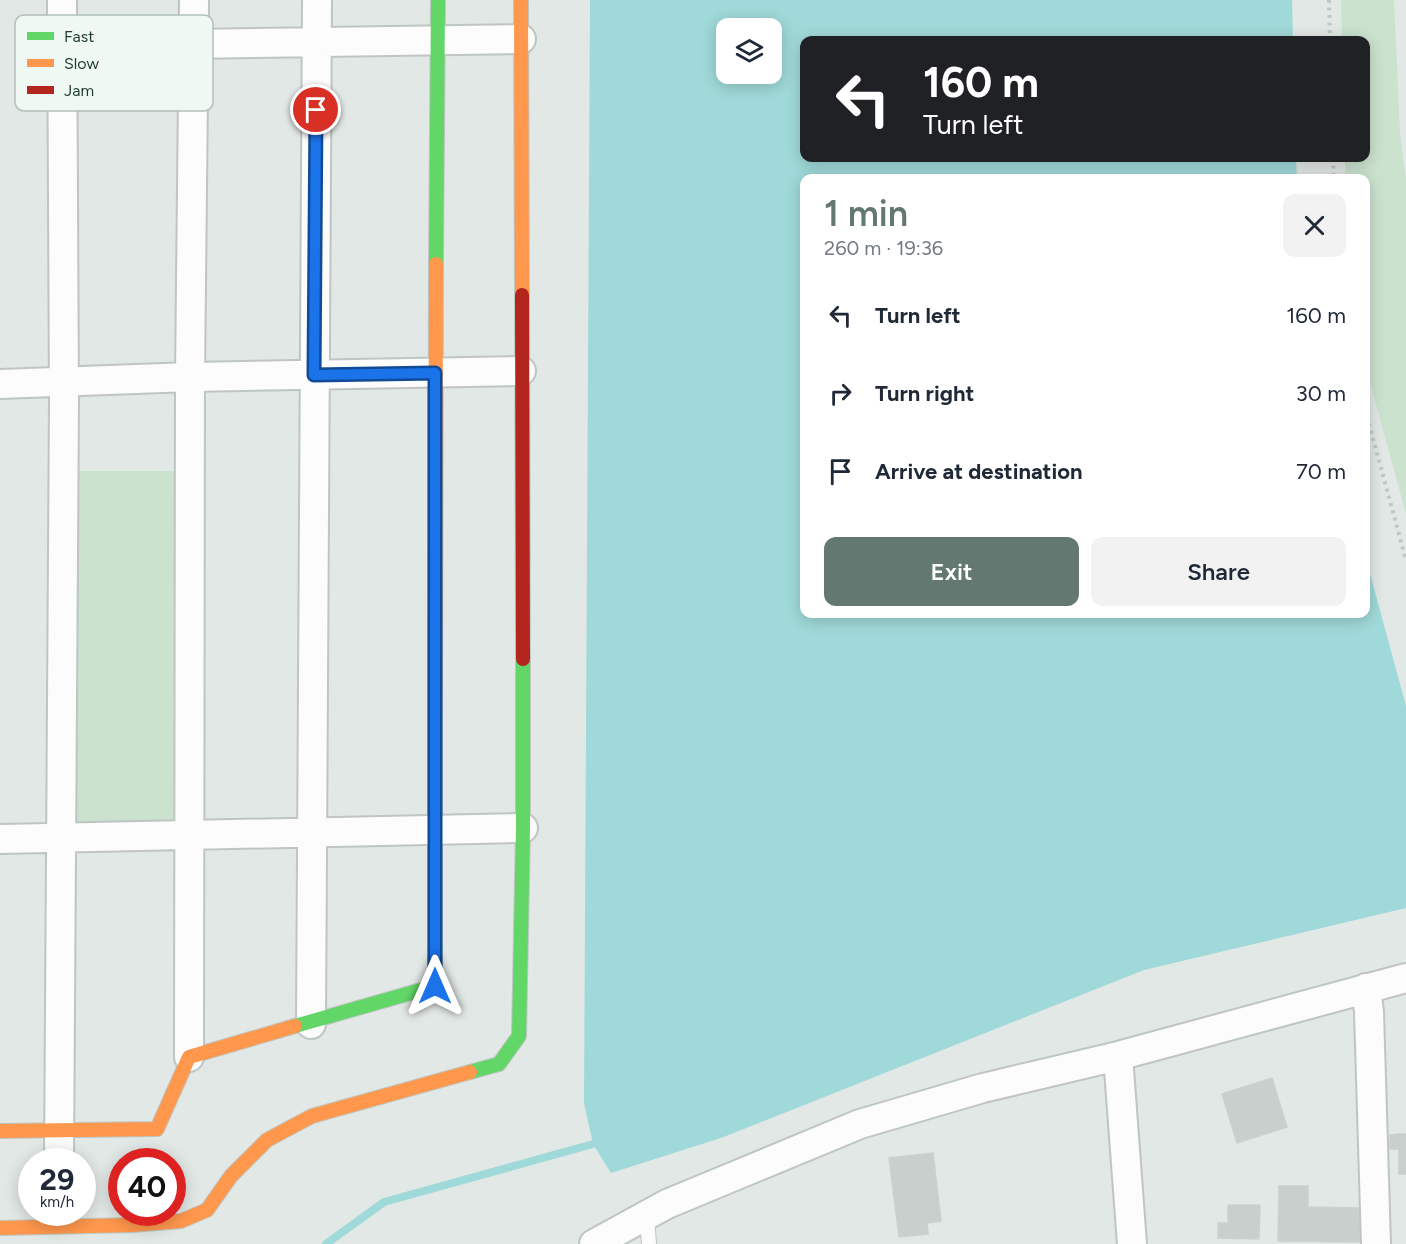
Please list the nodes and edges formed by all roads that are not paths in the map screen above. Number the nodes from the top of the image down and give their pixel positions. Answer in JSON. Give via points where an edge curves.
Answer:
{"nodes":[{"id":1,"x":62,"y":0,"type":"edge"},
{"id":2,"x":317,"y":0,"type":"edge"},
{"id":3,"x":438,"y":0,"type":"edge"},
{"id":4,"x":521,"y":0,"type":"edge"},
{"id":5,"x":62,"y":15,"type":"edge"},
{"id":6,"x":521,"y":39,"type":"junction"},
{"id":7,"x":438,"y":40,"type":"junction"},
{"id":8,"x":317,"y":43,"type":"junction"},
{"id":9,"x":213,"y":44,"type":"edge"},
{"id":10,"x":63,"y":111,"type":"edge"},
{"id":11,"x":193,"y":111,"type":"edge"},
{"id":12,"x":521,"y":371,"type":"junction"},
{"id":13,"x":435,"y":373,"type":"junction"},
{"id":14,"x":314,"y":375,"type":"junction"},
{"id":15,"x":190,"y":377,"type":"junction"},
{"id":16,"x":64,"y":382,"type":"junction"},
{"id":17,"x":0,"y":384,"type":"edge"},
{"id":18,"x":523,"y":828,"type":"junction"},
{"id":19,"x":436,"y":830,"type":"junction"},
{"id":20,"x":312,"y":833,"type":"junction"},
{"id":21,"x":189,"y":835,"type":"junction"},
{"id":22,"x":61,"y":838,"type":"junction"},
{"id":23,"x":0,"y":839,"type":"edge"},
{"id":24,"x":1406,"y":978,"type":"edge"},
{"id":25,"x":1366,"y":988,"type":"junction"},
{"id":26,"x":311,"y":1023,"type":"junction"},
{"id":27,"x":1118,"y":1056,"type":"junction"},
{"id":28,"x":189,"y":1057,"type":"junction"},
{"id":29,"x":60,"y":1130,"type":"junction"},
{"id":30,"x":0,"y":1131,"type":"edge"},
{"id":31,"x":60,"y":1148,"type":"edge"},
{"id":32,"x":96,"y":1220,"type":"edge"},
{"id":33,"x":18,"y":1226,"type":"edge"},
{"id":34,"x":0,"y":1228,"type":"edge"},
{"id":35,"x":648,"y":1230,"type":"edge"},
{"id":36,"x":594,"y":1244,"type":"edge"},
{"id":37,"x":1132,"y":1244,"type":"edge"},
{"id":38,"x":1376,"y":1244,"type":"edge"}],
"edges":[{"from":1,"to":5,"type":"street"},
{"from":2,"to":8,"type":"street"},
{"from":3,"to":7,"type":"street"},
{"from":4,"to":6,"type":"street"},
{"from":6,"to":7,"type":"street"},
{"from":6,"to":12,"type":"street"},
{"from":7,"to":8,"type":"street"},
{"from":7,"to":13,"type":"street"},
{"from":8,"to":9,"type":"street"},
{"from":8,"to":14,"type":"street"},
{"from":10,"to":16,"type":"street"},
{"from":11,"to":15,"type":"street"},
{"from":12,"to":13,"type":"street"},
{"from":12,"to":18,"type":"street"},
{"from":13,"to":14,"type":"street"},
{"from":13,"to":19,"type":"street"},
{"from":14,"to":15,"type":"street"},
{"from":14,"to":20,"type":"street"},
{"from":15,"to":16,"type":"street"},
{"from":15,"to":21,"type":"street"},
{"from":16,"to":17,"type":"street"},
{"from":16,"to":22,"type":"street"},
{"from":18,"to":19,"type":"street"},
{"from":18,"to":32,"type":"street","via":[[519,1036],[499,1064],[312,1116],[267,1140],[231,1176],[207,1210],[181,1221]]},
{"from":19,"to":20,"type":"street"},
{"from":19,"to":26,"type":"street","via":[[435,986]]},
{"from":20,"to":21,"type":"street"},
{"from":20,"to":26,"type":"street"},
{"from":21,"to":22,"type":"street"},
{"from":21,"to":28,"type":"street"},
{"from":22,"to":23,"type":"street"},
{"from":22,"to":29,"type":"street"},
{"from":24,"to":25,"type":"street"},
{"from":25,"to":27,"type":"street"},
{"from":25,"to":38,"type":"street"},
{"from":26,"to":28,"type":"street"},
{"from":27,"to":35,"type":"street","via":[[984,1088],[860,1124],[667,1204]]},
{"from":27,"to":37,"type":"street"},
{"from":28,"to":29,"type":"street","via":[[157,1129]]},
{"from":29,"to":30,"type":"street"},
{"from":29,"to":31,"type":"street"},
{"from":33,"to":34,"type":"street"},
{"from":35,"to":36,"type":"street"}]}
